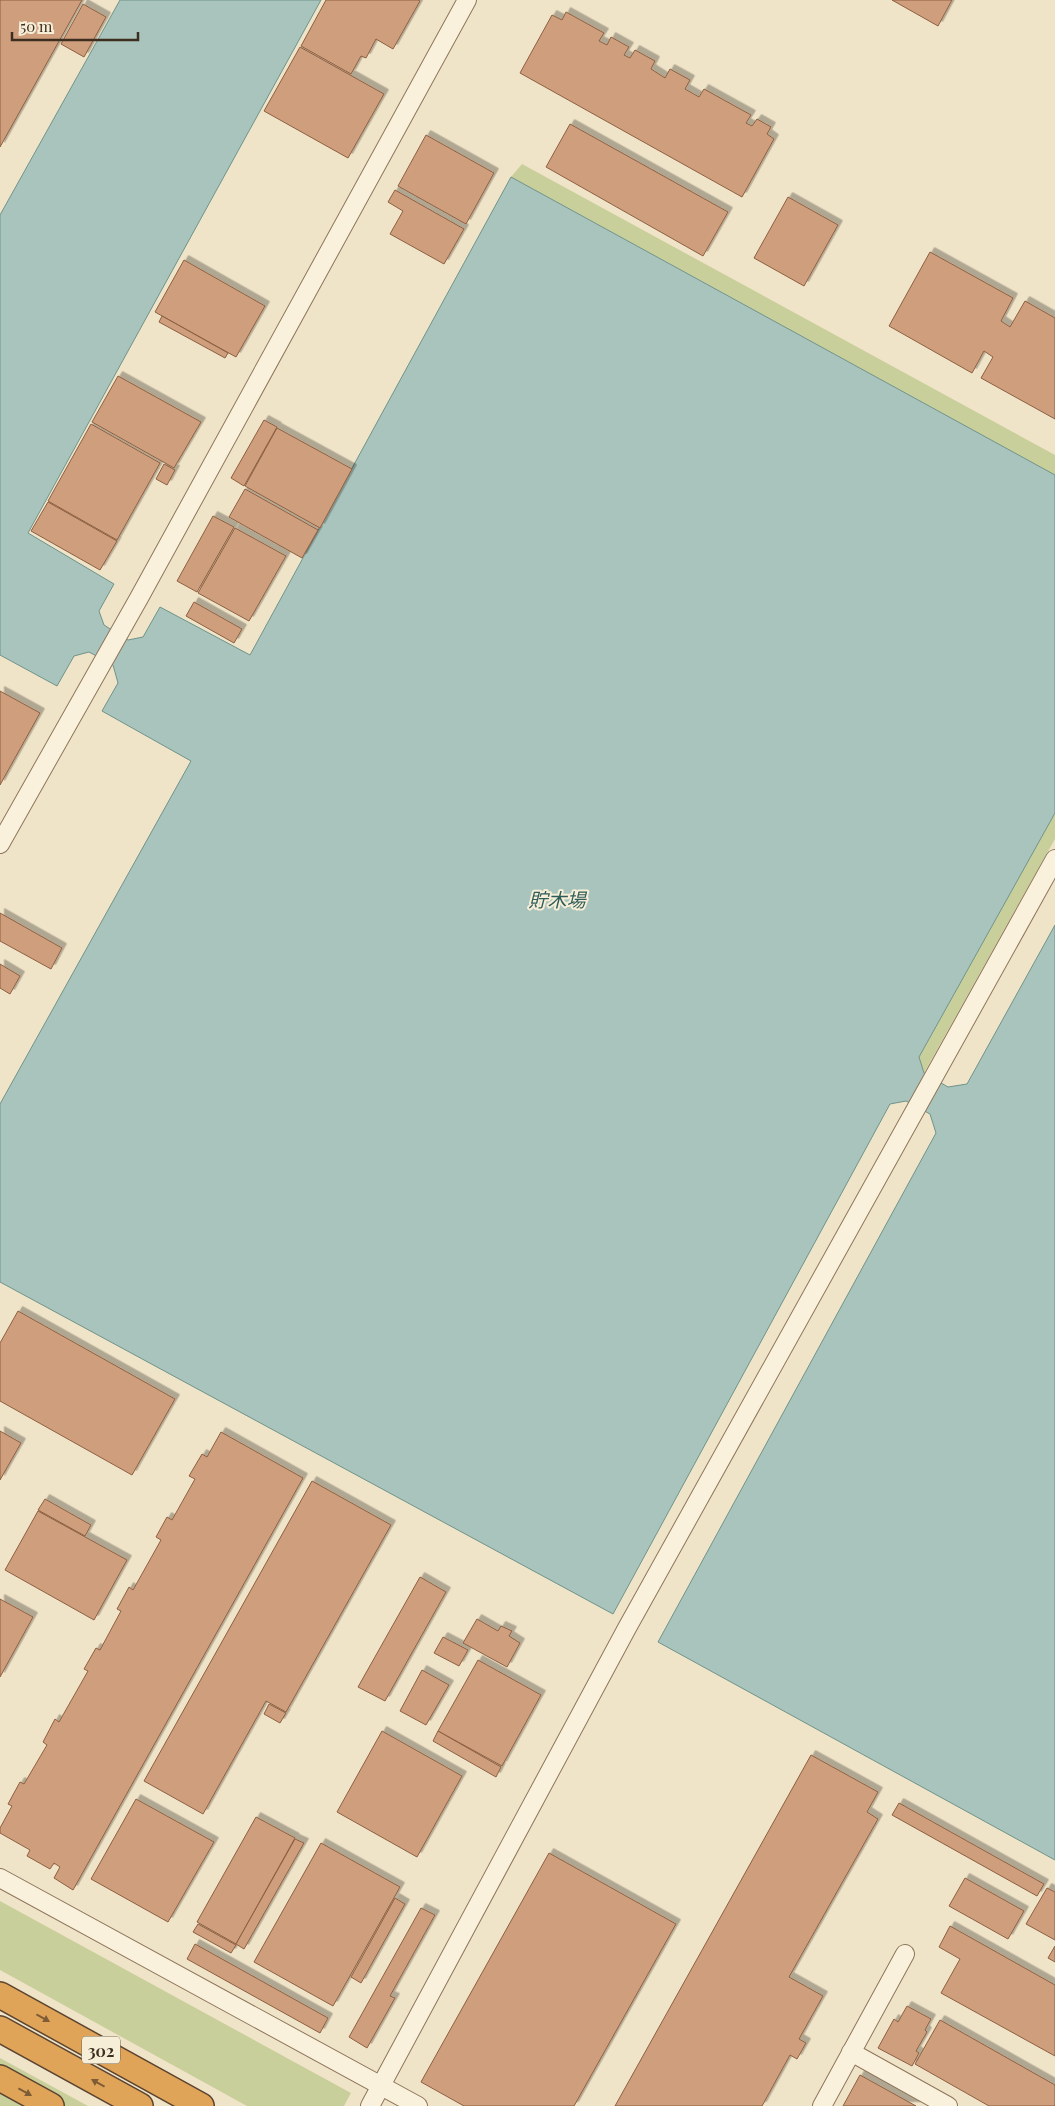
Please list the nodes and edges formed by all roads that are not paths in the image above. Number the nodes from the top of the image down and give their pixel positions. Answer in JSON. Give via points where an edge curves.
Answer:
{"nodes":[{"id":1,"x":467,"y":0,"type":"edge"},
{"id":2,"x":0,"y":844,"type":"edge"},
{"id":3,"x":1055,"y":859,"type":"edge"},
{"id":4,"x":0,"y":1878,"type":"edge"},
{"id":5,"x":905,"y":1954,"type":"dead end"},
{"id":6,"x":0,"y":1995,"type":"edge"},
{"id":7,"x":0,"y":2029,"type":"edge"},
{"id":8,"x":851,"y":2052,"type":"junction"},
{"id":9,"x":0,"y":2078,"type":"edge"},
{"id":10,"x":381,"y":2086,"type":"junction"},
{"id":11,"x":51,"y":2106,"type":"edge"},
{"id":12,"x":140,"y":2106,"type":"edge"},
{"id":13,"x":201,"y":2106,"type":"edge"},
{"id":14,"x":370,"y":2106,"type":"edge"},
{"id":15,"x":418,"y":2106,"type":"edge"},
{"id":16,"x":822,"y":2106,"type":"edge"},
{"id":17,"x":948,"y":2106,"type":"edge"}],
"edges":[{"from":1,"to":2,"type":"street","via":[[140,598]]},
{"from":3,"to":10,"type":"street","via":[[627,1628]]},
{"from":4,"to":10,"type":"street"},
{"from":5,"to":8,"type":"street"},
{"from":6,"to":13,"type":"highway","number":"302","one_way":true},
{"from":12,"to":7,"type":"highway","number":"302","one_way":true},
{"from":8,"to":16,"type":"street"},
{"from":8,"to":17,"type":"street"},
{"from":9,"to":11,"type":"highway","one_way":true},
{"from":10,"to":14,"type":"street"},
{"from":10,"to":15,"type":"street"}]}
